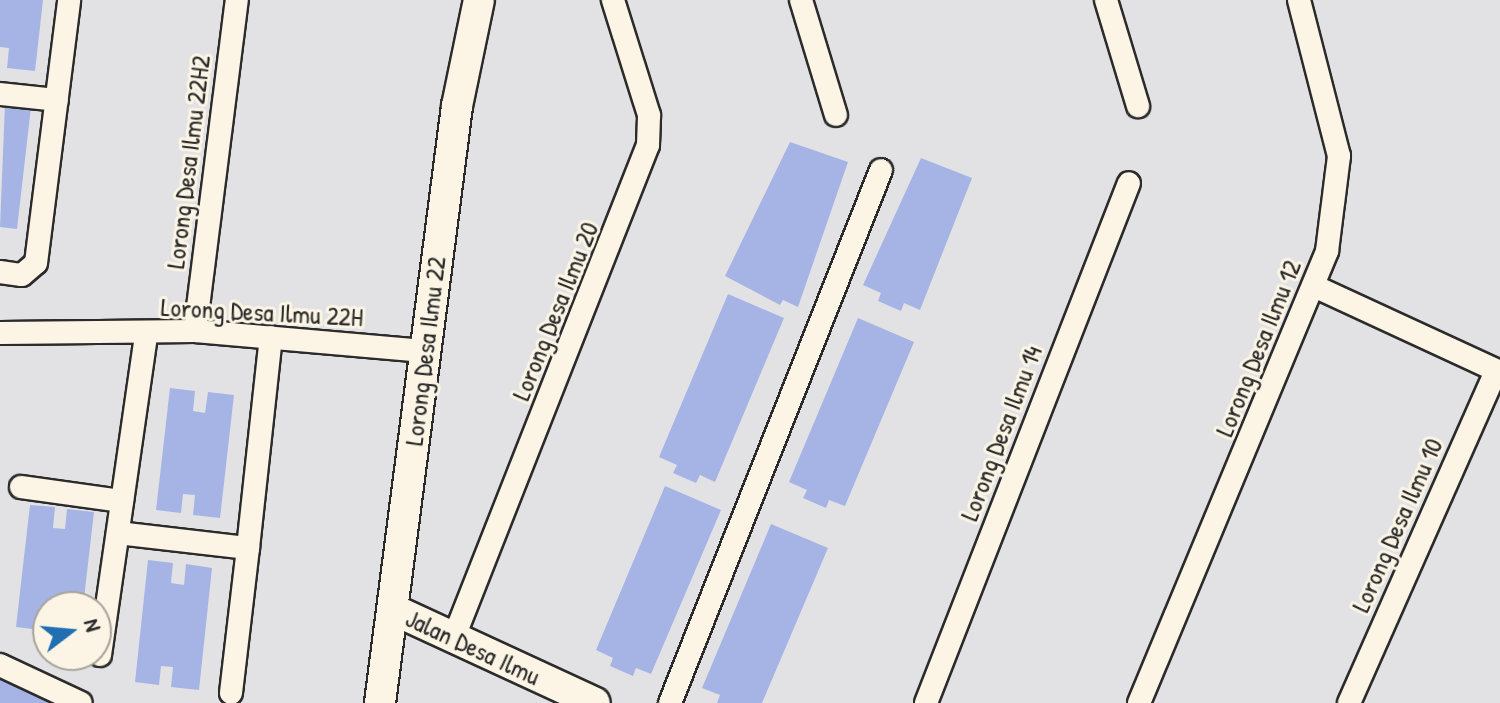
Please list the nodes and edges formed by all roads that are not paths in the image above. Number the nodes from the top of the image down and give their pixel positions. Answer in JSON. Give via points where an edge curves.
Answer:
{"nodes":[{"id":1,"x":69,"y":0,"type":"edge"},
{"id":2,"x":237,"y":0,"type":"edge"},
{"id":3,"x":479,"y":0,"type":"edge"},
{"id":4,"x":613,"y":0,"type":"edge"},
{"id":5,"x":801,"y":0,"type":"edge"},
{"id":6,"x":1106,"y":0,"type":"edge"},
{"id":7,"x":1299,"y":0,"type":"edge"},
{"id":8,"x":0,"y":94,"type":"edge"},
{"id":9,"x":57,"y":100,"type":"junction"},
{"id":10,"x":1138,"y":106,"type":"dead end"},
{"id":11,"x":836,"y":115,"type":"dead end"},
{"id":12,"x":881,"y":170,"type":"dead end"},
{"id":13,"x":1129,"y":183,"type":"dead end"},
{"id":14,"x":0,"y":272,"type":"edge"},
{"id":15,"x":1316,"y":287,"type":"junction"},
{"id":16,"x":195,"y":331,"type":"junction"},
{"id":17,"x":0,"y":333,"type":"edge"},
{"id":18,"x":146,"y":334,"type":"junction"},
{"id":19,"x":271,"y":337,"type":"junction"},
{"id":20,"x":424,"y":351,"type":"junction"},
{"id":21,"x":1498,"y":372,"type":"edge"},
{"id":22,"x":21,"y":487,"type":"dead end"},
{"id":23,"x":122,"y":501,"type":"junction"},
{"id":24,"x":118,"y":533,"type":"junction"},
{"id":25,"x":248,"y":548,"type":"junction"},
{"id":26,"x":109,"y":591,"type":"edge"},
{"id":27,"x":394,"y":610,"type":"junction"},
{"id":28,"x":454,"y":637,"type":"junction"},
{"id":29,"x":0,"y":665,"type":"edge"},
{"id":30,"x":231,"y":693,"type":"dead end"},
{"id":31,"x":81,"y":703,"type":"edge"},
{"id":32,"x":380,"y":703,"type":"edge"},
{"id":33,"x":595,"y":703,"type":"edge"},
{"id":34,"x":670,"y":703,"type":"edge"},
{"id":35,"x":926,"y":703,"type":"edge"},
{"id":36,"x":1139,"y":703,"type":"edge"},
{"id":37,"x":1349,"y":703,"type":"edge"}],
"edges":[{"from":1,"to":9,"type":"street"},
{"from":2,"to":16,"type":"street","name":"Lorong Desa Ilmu 22H2"},
{"from":3,"to":20,"type":"street","name":"Lorong Desa Ilmu 22","via":[[457,106]]},
{"from":4,"to":28,"type":"street","name":"Lorong Desa Ilmu 20","via":[[649,115],[648,145]]},
{"from":5,"to":11,"type":"street"},
{"from":6,"to":10,"type":"street"},
{"from":7,"to":15,"type":"street","name":"Lorong Desa Ilmu 12","via":[[1339,156],[1336,210]]},
{"from":8,"to":9,"type":"street"},
{"from":9,"to":14,"type":"street","via":[[36,263],[22,275]]},
{"from":12,"to":34,"type":"street"},
{"from":13,"to":35,"type":"street","name":"Lorong Desa Ilmu 14"},
{"from":15,"to":21,"type":"street"},
{"from":15,"to":36,"type":"street","name":"Lorong Desa Ilmu 12"},
{"from":16,"to":18,"type":"street","name":"Lorong Desa Ilmu 22H"},
{"from":16,"to":19,"type":"street","name":"Lorong Desa Ilmu 22H"},
{"from":17,"to":18,"type":"street","name":"Lorong Desa Ilmu 22H"},
{"from":18,"to":23,"type":"street"},
{"from":19,"to":20,"type":"street","name":"Lorong Desa Ilmu 22H"},
{"from":19,"to":25,"type":"street"},
{"from":20,"to":27,"type":"street","name":"Lorong Desa Ilmu 22"},
{"from":21,"to":37,"type":"street","name":"Lorong Desa Ilmu 10"},
{"from":22,"to":23,"type":"street"},
{"from":23,"to":24,"type":"street"},
{"from":24,"to":25,"type":"street"},
{"from":24,"to":26,"type":"street"},
{"from":25,"to":30,"type":"street"},
{"from":27,"to":28,"type":"street","name":"Jalan Desa Ilmu"},
{"from":27,"to":32,"type":"street","name":"Lorong Desa Ilmu 22"},
{"from":28,"to":33,"type":"street","name":"Jalan Desa Ilmu"},
{"from":29,"to":31,"type":"street"}]}
